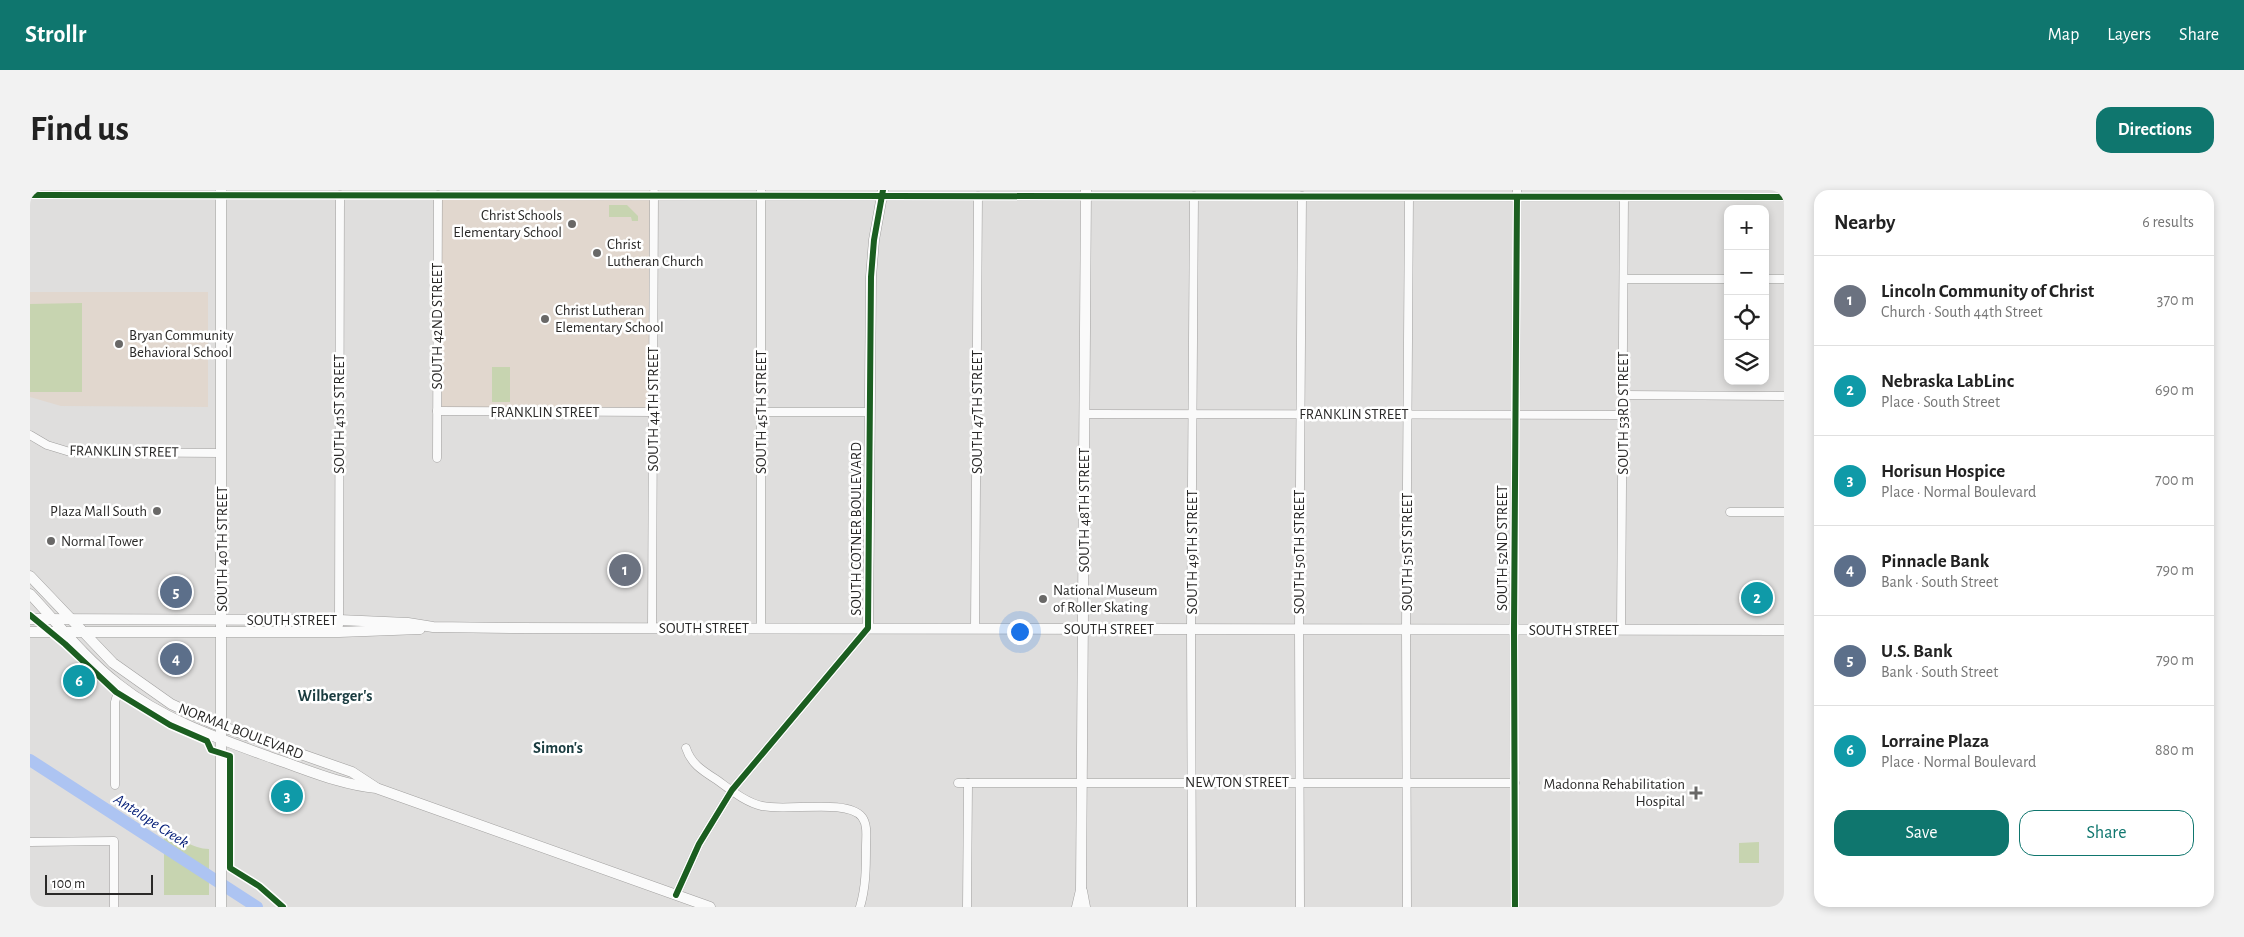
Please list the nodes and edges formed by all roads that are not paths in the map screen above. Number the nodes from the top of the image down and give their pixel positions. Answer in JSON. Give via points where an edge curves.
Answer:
{"nodes":[{"id":1,"x":221,"y":192,"type":"edge"},
{"id":2,"x":654,"y":192,"type":"edge"},
{"id":3,"x":762,"y":193,"type":"edge"},
{"id":4,"x":882,"y":193,"type":"edge"},
{"id":5,"x":1086,"y":193,"type":"edge"},
{"id":6,"x":1516,"y":193,"type":"edge"},
{"id":7,"x":30,"y":195,"type":"edge"},
{"id":8,"x":340,"y":195,"type":"junction"},
{"id":9,"x":438,"y":195,"type":"junction"},
{"id":10,"x":978,"y":196,"type":"junction"},
{"id":11,"x":1194,"y":196,"type":"junction"},
{"id":12,"x":1302,"y":196,"type":"junction"},
{"id":13,"x":1409,"y":196,"type":"junction"},
{"id":14,"x":1624,"y":197,"type":"junction"},
{"id":15,"x":1784,"y":197,"type":"edge"},
{"id":16,"x":1624,"y":279,"type":"junction"},
{"id":17,"x":1724,"y":279,"type":"edge"},
{"id":18,"x":1769,"y":279,"type":"edge"},
{"id":19,"x":1784,"y":279,"type":"edge"},
{"id":20,"x":1623,"y":396,"type":"junction"},
{"id":21,"x":1784,"y":396,"type":"edge"},
{"id":22,"x":437,"y":411,"type":"junction"},
{"id":23,"x":653,"y":412,"type":"junction"},
{"id":24,"x":762,"y":412,"type":"junction"},
{"id":25,"x":869,"y":412,"type":"junction"},
{"id":26,"x":1085,"y":414,"type":"junction"},
{"id":27,"x":1193,"y":414,"type":"junction"},
{"id":28,"x":1300,"y":414,"type":"junction"},
{"id":29,"x":1408,"y":414,"type":"junction"},
{"id":30,"x":1515,"y":414,"type":"junction"},
{"id":31,"x":1623,"y":415,"type":"junction"},
{"id":32,"x":30,"y":434,"type":"edge"},
{"id":33,"x":221,"y":453,"type":"junction"},
{"id":34,"x":437,"y":458,"type":"dead end"},
{"id":35,"x":1730,"y":512,"type":"dead end"},
{"id":36,"x":1784,"y":512,"type":"edge"},
{"id":37,"x":30,"y":576,"type":"edge"},
{"id":38,"x":30,"y":594,"type":"edge"},
{"id":39,"x":30,"y":619,"type":"edge"},
{"id":40,"x":54,"y":619,"type":"junction"},
{"id":41,"x":70,"y":619,"type":"junction"},
{"id":42,"x":222,"y":620,"type":"junction"},
{"id":43,"x":339,"y":620,"type":"junction"},
{"id":44,"x":433,"y":627,"type":"junction"},
{"id":45,"x":652,"y":628,"type":"junction"},
{"id":46,"x":761,"y":628,"type":"junction"},
{"id":47,"x":868,"y":628,"type":"junction"},
{"id":48,"x":975,"y":629,"type":"junction"},
{"id":49,"x":1083,"y":629,"type":"junction"},
{"id":50,"x":1191,"y":629,"type":"junction"},
{"id":51,"x":1299,"y":629,"type":"junction"},
{"id":52,"x":1406,"y":629,"type":"junction"},
{"id":53,"x":1514,"y":630,"type":"junction"},
{"id":54,"x":1621,"y":630,"type":"junction"},
{"id":55,"x":1784,"y":630,"type":"edge"},
{"id":56,"x":30,"y":632,"type":"edge"},
{"id":57,"x":65,"y":632,"type":"junction"},
{"id":58,"x":82,"y":632,"type":"junction"},
{"id":59,"x":222,"y":632,"type":"junction"},
{"id":60,"x":340,"y":632,"type":"junction"},
{"id":61,"x":120,"y":685,"type":"junction"},
{"id":62,"x":221,"y":726,"type":"junction"},
{"id":63,"x":221,"y":739,"type":"junction"},
{"id":64,"x":686,"y":748,"type":"dead end"},
{"id":65,"x":1193,"y":782,"type":"junction"},
{"id":66,"x":1300,"y":782,"type":"junction"},
{"id":67,"x":1408,"y":782,"type":"junction"},
{"id":68,"x":958,"y":783,"type":"dead end"},
{"id":69,"x":968,"y":783,"type":"junction"},
{"id":70,"x":1082,"y":783,"type":"junction"},
{"id":71,"x":1515,"y":783,"type":"junction"},
{"id":72,"x":115,"y":785,"type":"dead end"},
{"id":73,"x":376,"y":788,"type":"junction"},
{"id":74,"x":732,"y":790,"type":"junction"},
{"id":75,"x":30,"y":842,"type":"edge"},
{"id":76,"x":1081,"y":890,"type":"junction"},
{"id":77,"x":676,"y":895,"type":"junction"},
{"id":78,"x":114,"y":907,"type":"edge"},
{"id":79,"x":221,"y":907,"type":"edge"},
{"id":80,"x":710,"y":907,"type":"edge"},
{"id":81,"x":860,"y":907,"type":"edge"},
{"id":82,"x":967,"y":907,"type":"edge"},
{"id":83,"x":1077,"y":907,"type":"edge"},
{"id":84,"x":1085,"y":907,"type":"edge"},
{"id":85,"x":1192,"y":907,"type":"edge"},
{"id":86,"x":1300,"y":907,"type":"edge"},
{"id":87,"x":1407,"y":907,"type":"edge"},
{"id":88,"x":1515,"y":907,"type":"edge"}],
"edges":[{"from":1,"to":7,"type":"street"},
{"from":1,"to":8,"type":"street"},
{"from":1,"to":33,"type":"main road","name":"SOUTH 40TH STREET"},
{"from":2,"to":3,"type":"street"},
{"from":2,"to":9,"type":"street"},
{"from":2,"to":23,"type":"street","name":"SOUTH 44TH STREET"},
{"from":3,"to":4,"type":"street"},
{"from":3,"to":24,"type":"street","name":"SOUTH 45TH STREET"},
{"from":4,"to":10,"type":"street"},
{"from":4,"to":25,"type":"main road","name":"SOUTH COTNER BOULEVARD","via":[[870,277]]},
{"from":5,"to":10,"type":"street"},
{"from":5,"to":11,"type":"street"},
{"from":5,"to":26,"type":"main road","name":"SOUTH 48TH STREET"},
{"from":6,"to":13,"type":"street"},
{"from":6,"to":14,"type":"street"},
{"from":6,"to":30,"type":"street","name":"SOUTH 52ND STREET"},
{"from":8,"to":9,"type":"street"},
{"from":8,"to":43,"type":"street","name":"SOUTH 41ST STREET"},
{"from":9,"to":22,"type":"street","name":"SOUTH 42ND STREET"},
{"from":10,"to":48,"type":"street","name":"SOUTH 47TH STREET"},
{"from":11,"to":12,"type":"street"},
{"from":11,"to":27,"type":"street","name":"SOUTH 49TH STREET"},
{"from":12,"to":13,"type":"street"},
{"from":12,"to":28,"type":"street","name":"SOUTH 50TH STREET"},
{"from":13,"to":29,"type":"street","name":"SOUTH 51ST STREET"},
{"from":14,"to":15,"type":"street"},
{"from":14,"to":16,"type":"street","name":"SOUTH 53RD STREET"},
{"from":16,"to":17,"type":"street"},
{"from":16,"to":20,"type":"street","name":"SOUTH 53RD STREET"},
{"from":18,"to":19,"type":"street"},
{"from":20,"to":21,"type":"street"},
{"from":20,"to":31,"type":"street","name":"SOUTH 53RD STREET"},
{"from":22,"to":23,"type":"street","name":"FRANKLIN STREET"},
{"from":22,"to":34,"type":"street","name":"SOUTH 42ND STREET"},
{"from":23,"to":45,"type":"street","name":"SOUTH 44TH STREET"},
{"from":24,"to":25,"type":"street"},
{"from":24,"to":46,"type":"street","name":"SOUTH 45TH STREET"},
{"from":25,"to":47,"type":"main road","name":"SOUTH COTNER BOULEVARD"},
{"from":26,"to":27,"type":"street","name":"FRANKLIN STREET"},
{"from":26,"to":49,"type":"main road","name":"SOUTH 48TH STREET"},
{"from":27,"to":28,"type":"street","name":"FRANKLIN STREET"},
{"from":27,"to":50,"type":"street","name":"SOUTH 49TH STREET"},
{"from":28,"to":29,"type":"street","name":"FRANKLIN STREET"},
{"from":28,"to":51,"type":"street","name":"SOUTH 50TH STREET"},
{"from":29,"to":30,"type":"street","name":"FRANKLIN STREET"},
{"from":29,"to":52,"type":"street","name":"SOUTH 51ST STREET"},
{"from":30,"to":31,"type":"street","name":"FRANKLIN STREET"},
{"from":30,"to":53,"type":"street","name":"SOUTH 52ND STREET"},
{"from":31,"to":54,"type":"street","name":"SOUTH 53RD STREET"},
{"from":32,"to":33,"type":"street","name":"FRANKLIN STREET","via":[[47,445],[70,452]]},
{"from":33,"to":42,"type":"main road","name":"SOUTH 40TH STREET"},
{"from":35,"to":36,"type":"street"},
{"from":37,"to":41,"type":"main road","name":"NORMAL BOULEVARD"},
{"from":38,"to":40,"type":"main road","name":"NORMAL BOULEVARD"},
{"from":39,"to":40,"type":"main road","name":"SOUTH STREET"},
{"from":40,"to":41,"type":"main road","name":"SOUTH STREET"},
{"from":40,"to":57,"type":"main road","name":"NORMAL BOULEVARD"},
{"from":41,"to":42,"type":"main road","name":"SOUTH STREET"},
{"from":41,"to":58,"type":"main road","name":"NORMAL BOULEVARD"},
{"from":42,"to":43,"type":"main road","name":"SOUTH STREET"},
{"from":42,"to":59,"type":"main road","name":"SOUTH 40TH STREET"},
{"from":43,"to":44,"type":"main road","name":"SOUTH STREET"},
{"from":43,"to":60,"type":"street","name":"SOUTH 41ST STREET"},
{"from":44,"to":45,"type":"main road","name":"SOUTH STREET"},
{"from":44,"to":60,"type":"main road","name":"SOUTH STREET"},
{"from":45,"to":46,"type":"main road","name":"SOUTH STREET"},
{"from":46,"to":47,"type":"main road","name":"SOUTH STREET"},
{"from":47,"to":48,"type":"main road","name":"SOUTH STREET"},
{"from":47,"to":74,"type":"street","name":"SOUTH COTNER BOULEVARD"},
{"from":48,"to":49,"type":"main road","name":"SOUTH STREET"},
{"from":49,"to":50,"type":"main road","name":"SOUTH STREET"},
{"from":49,"to":70,"type":"main road","name":"SOUTH 48TH STREET"},
{"from":50,"to":51,"type":"main road","name":"SOUTH STREET"},
{"from":50,"to":65,"type":"street","name":"SOUTH 49TH STREET"},
{"from":51,"to":52,"type":"main road","name":"SOUTH STREET"},
{"from":51,"to":66,"type":"street","name":"SOUTH 50TH STREET"},
{"from":52,"to":53,"type":"main road","name":"SOUTH STREET"},
{"from":52,"to":67,"type":"street","name":"SOUTH 51ST STREET"},
{"from":53,"to":54,"type":"main road","name":"SOUTH STREET"},
{"from":53,"to":71,"type":"street","name":"SOUTH 52ND STREET"},
{"from":54,"to":55,"type":"main road","name":"SOUTH STREET"},
{"from":56,"to":57,"type":"main road","name":"SOUTH STREET"},
{"from":57,"to":58,"type":"main road","name":"SOUTH STREET"},
{"from":57,"to":61,"type":"main road","name":"NORMAL BOULEVARD"},
{"from":58,"to":59,"type":"main road","name":"SOUTH STREET"},
{"from":58,"to":62,"type":"main road","name":"NORMAL BOULEVARD","via":[[113,663],[148,690],[178,708]]},
{"from":59,"to":60,"type":"main road","name":"SOUTH STREET"},
{"from":59,"to":62,"type":"main road","name":"SOUTH 40TH STREET"},
{"from":61,"to":63,"type":"main road","name":"NORMAL BOULEVARD","via":[[180,721]]},
{"from":61,"to":72,"type":"street","via":[[115,702]]},
{"from":62,"to":63,"type":"main road","name":"SOUTH 40TH STREET"},
{"from":62,"to":73,"type":"main road","name":"NORMAL BOULEVARD","via":[[352,772]]},
{"from":63,"to":73,"type":"main road","name":"NORMAL BOULEVARD","via":[[343,782]]},
{"from":63,"to":79,"type":"main road","name":"SOUTH 40TH STREET"},
{"from":64,"to":74,"type":"street","via":[[695,765]]},
{"from":65,"to":66,"type":"street","name":"NEWTON STREET"},
{"from":65,"to":70,"type":"street","name":"NEWTON STREET"},
{"from":65,"to":85,"type":"street","name":"SOUTH 49TH STREET"},
{"from":66,"to":67,"type":"street","name":"NEWTON STREET"},
{"from":66,"to":86,"type":"street","name":"SOUTH 50TH STREET"},
{"from":67,"to":71,"type":"street","name":"NEWTON STREET"},
{"from":67,"to":87,"type":"street","name":"SOUTH 51ST STREET"},
{"from":68,"to":69,"type":"street","name":"NEWTON STREET"},
{"from":69,"to":70,"type":"street","name":"NEWTON STREET"},
{"from":69,"to":82,"type":"street"},
{"from":70,"to":76,"type":"main road","name":"SOUTH 48TH STREET"},
{"from":71,"to":88,"type":"street","name":"SOUTH 52ND STREET"},
{"from":73,"to":77,"type":"main road","name":"NORMAL BOULEVARD"},
{"from":74,"to":77,"type":"street","name":"SOUTH COTNER BOULEVARD","via":[[700,841]]},
{"from":74,"to":81,"type":"street","via":[[762,806],[844,808],[862,817],[866,828],[866,870]]},
{"from":75,"to":78,"type":"street","via":[[114,841]]},
{"from":76,"to":83,"type":"main road","name":"SOUTH 48TH STREET"},
{"from":76,"to":84,"type":"main road","name":"SOUTH 48TH STREET"},
{"from":77,"to":80,"type":"main road","name":"NORMAL BOULEVARD"}]}
